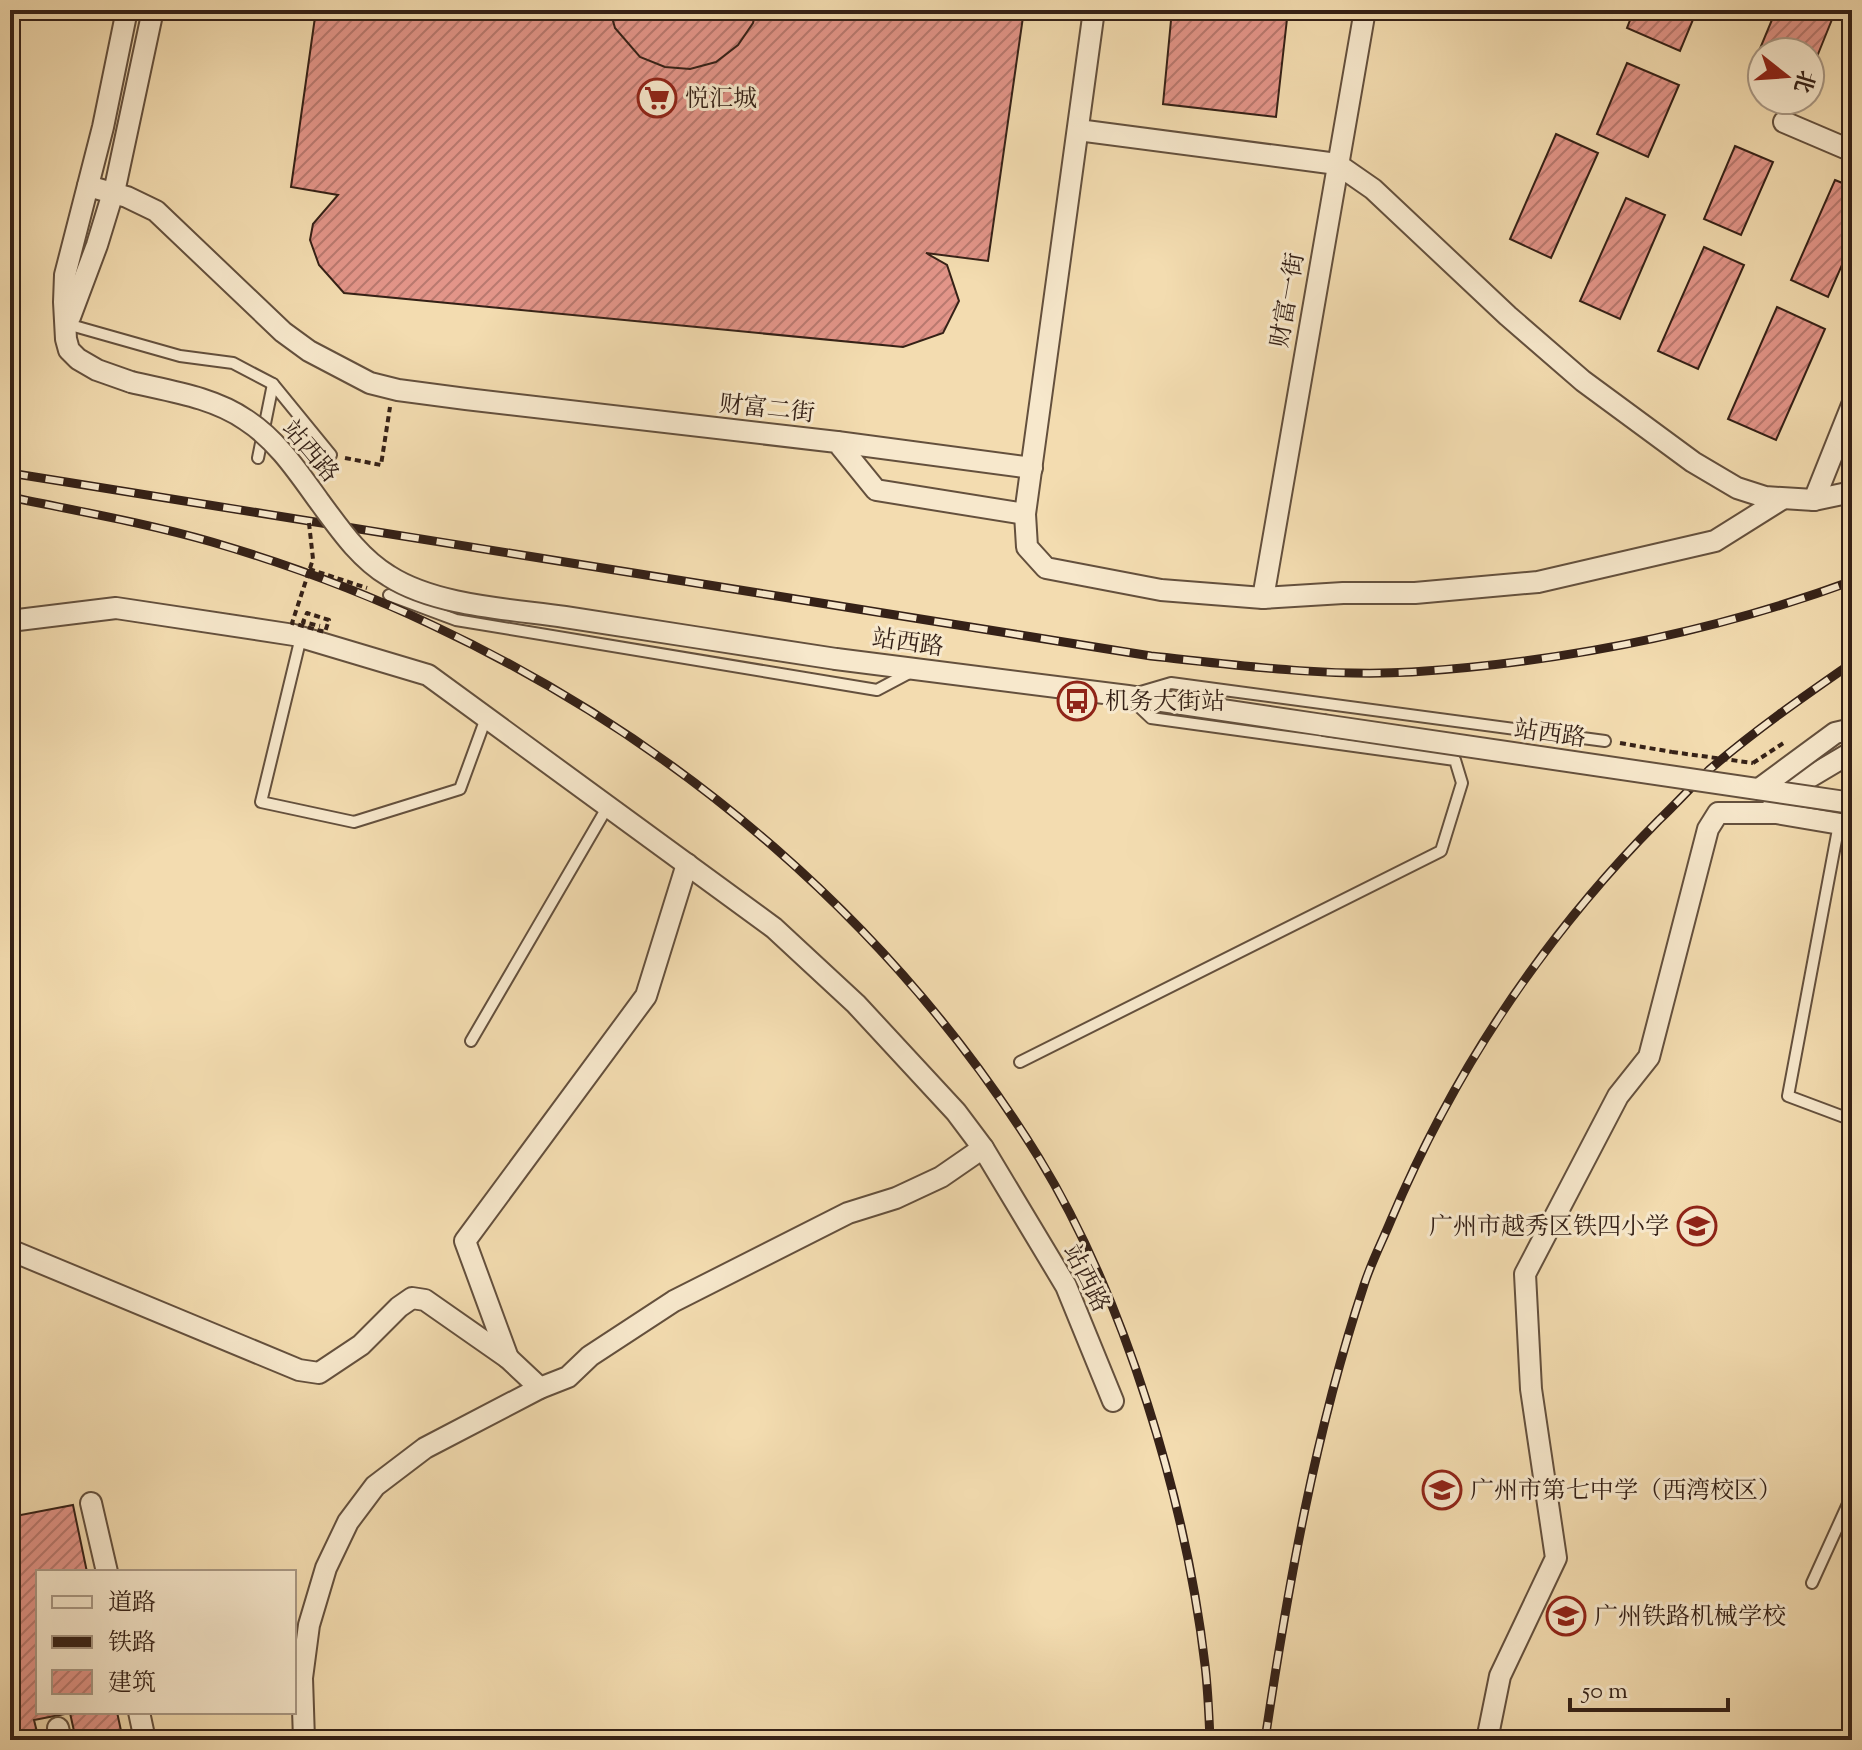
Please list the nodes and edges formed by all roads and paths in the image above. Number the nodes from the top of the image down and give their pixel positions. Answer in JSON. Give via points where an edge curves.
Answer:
{"nodes":[{"id":1,"x":127,"y":10,"type":"edge"},
{"id":2,"x":153,"y":10,"type":"edge"},
{"id":3,"x":1094,"y":10,"type":"edge"},
{"id":4,"x":1365,"y":10,"type":"edge"},
{"id":5,"x":1784,"y":122,"type":"dead end"},
{"id":6,"x":1078,"y":130,"type":"junction"},
{"id":7,"x":1852,"y":151,"type":"edge"},
{"id":8,"x":1337,"y":164,"type":"junction"},
{"id":9,"x":88,"y":186,"type":"junction"},
{"id":10,"x":113,"y":193,"type":"junction"},
{"id":11,"x":67,"y":324,"type":"junction"},
{"id":12,"x":273,"y":384,"type":"junction"},
{"id":13,"x":393,"y":389,"type":"junction"},
{"id":14,"x":1852,"y":405,"type":"edge"},
{"id":15,"x":837,"y":442,"type":"junction"},
{"id":16,"x":331,"y":455,"type":"joint"},
{"id":17,"x":258,"y":458,"type":"dead end"},
{"id":18,"x":1032,"y":468,"type":"junction"},
{"id":19,"x":1852,"y":492,"type":"edge"},
{"id":20,"x":1782,"y":499,"type":"junction"},
{"id":21,"x":1814,"y":500,"type":"junction"},
{"id":22,"x":1025,"y":514,"type":"junction"},
{"id":23,"x":309,"y":521,"type":"dead end"},
{"id":24,"x":309,"y":569,"type":"junction"},
{"id":25,"x":389,"y":595,"type":"joint"},
{"id":26,"x":1263,"y":598,"type":"junction"},
{"id":27,"x":10,"y":621,"type":"edge"},
{"id":28,"x":320,"y":626,"type":"dead end"},
{"id":29,"x":301,"y":637,"type":"junction"},
{"id":30,"x":917,"y":670,"type":"junction"},
{"id":31,"x":1128,"y":696,"type":"junction"},
{"id":32,"x":486,"y":718,"type":"junction"},
{"id":33,"x":1852,"y":729,"type":"edge"},
{"id":34,"x":1605,"y":741,"type":"joint"},
{"id":35,"x":1852,"y":752,"type":"edge"},
{"id":36,"x":1753,"y":763,"type":"dead end"},
{"id":37,"x":1759,"y":789,"type":"junction"},
{"id":38,"x":1852,"y":803,"type":"edge"},
{"id":39,"x":608,"y":806,"type":"junction"},
{"id":40,"x":1747,"y":815,"type":"junction"},
{"id":41,"x":1846,"y":825,"type":"edge"},
{"id":42,"x":687,"y":864,"type":"junction"},
{"id":43,"x":471,"y":1041,"type":"dead end"},
{"id":44,"x":1020,"y":1062,"type":"dead end"},
{"id":45,"x":1852,"y":1120,"type":"edge"},
{"id":46,"x":983,"y":1148,"type":"junction"},
{"id":47,"x":10,"y":1250,"type":"edge"},
{"id":48,"x":508,"y":1358,"type":"junction"},
{"id":49,"x":540,"y":1388,"type":"junction"},
{"id":50,"x":1113,"y":1401,"type":"dead end"},
{"id":51,"x":1852,"y":1495,"type":"edge"},
{"id":52,"x":91,"y":1503,"type":"dead end"},
{"id":53,"x":107,"y":1570,"type":"edge"},
{"id":54,"x":1812,"y":1583,"type":"dead end"},
{"id":55,"x":139,"y":1714,"type":"edge"},
{"id":56,"x":145,"y":1740,"type":"edge"},
{"id":57,"x":304,"y":1740,"type":"edge"},
{"id":58,"x":1487,"y":1740,"type":"edge"}],
"edges":[{"from":1,"to":9,"type":"street","name":"站西路"},
{"from":2,"to":10,"type":"street"},
{"from":3,"to":6,"type":"street"},
{"from":4,"to":8,"type":"street","name":"财富一街"},
{"from":5,"to":7,"type":"street"},
{"from":6,"to":8,"type":"street"},
{"from":6,"to":18,"type":"street"},
{"from":8,"to":20,"type":"street","via":[[1373,189],[1519,326],[1635,422],[1737,488]]},
{"from":8,"to":26,"type":"street","name":"财富一街"},
{"from":9,"to":10,"type":"street","name":"财富二街"},
{"from":9,"to":11,"type":"street","name":"站西路","via":[[65,275]]},
{"from":10,"to":11,"type":"street"},
{"from":10,"to":13,"type":"street","name":"财富二街","via":[[156,211],[309,351],[370,383]]},
{"from":11,"to":12,"type":"lane","via":[[180,356],[233,363]]},
{"from":11,"to":30,"type":"street","name":"站西路","bridge":true,"via":[[69,350],[97,370],[217,405],[246,419],[291,463],[367,559],[414,589],[493,607]]},
{"from":12,"to":16,"type":"lane"},
{"from":12,"to":17,"type":"lane"},
{"from":13,"to":15,"type":"street","name":"财富二街"},
{"from":13,"to":16,"type":"path","via":[[381,465]]},
{"from":14,"to":21,"type":"street"},
{"from":15,"to":18,"type":"street"},
{"from":15,"to":22,"type":"street","name":"财富二街","via":[[876,490]]},
{"from":18,"to":22,"type":"street"},
{"from":19,"to":21,"type":"street"},
{"from":20,"to":21,"type":"street"},
{"from":20,"to":26,"type":"street","via":[[1715,541],[1538,582]]},
{"from":22,"to":26,"type":"street","via":[[1027,547],[1046,568],[1161,590]]},
{"from":23,"to":24,"type":"path","bridge":true},
{"from":24,"to":25,"type":"path"},
{"from":24,"to":28,"type":"path","bridge":true,"via":[[292,623],[325,632],[329,620],[307,613],[303,622]]},
{"from":25,"to":30,"type":"lane","via":[[456,620],[877,690]]},
{"from":27,"to":29,"type":"street","name":"站西路","via":[[116,608]]},
{"from":29,"to":32,"type":"street","name":"站西路","via":[[428,675]]},
{"from":29,"to":32,"type":"lane","via":[[261,802],[354,822],[460,789]]},
{"from":30,"to":31,"type":"street","name":"站西路"},
{"from":31,"to":34,"type":"lane","via":[[1171,683]]},
{"from":31,"to":37,"type":"street","name":"站西路","bridge":true},
{"from":31,"to":44,"type":"lane","via":[[1151,718],[1455,760],[1462,783],[1441,851]]},
{"from":32,"to":39,"type":"street","name":"站西路"},
{"from":33,"to":37,"type":"street","bridge":true,"via":[[1835,733]]},
{"from":34,"to":36,"type":"path","bridge":true},
{"from":35,"to":40,"type":"street"},
{"from":37,"to":38,"type":"street","name":"站西路","bridge":true},
{"from":39,"to":42,"type":"street","name":"站西路"},
{"from":39,"to":43,"type":"lane"},
{"from":40,"to":41,"type":"street","via":[[1776,813]]},
{"from":40,"to":58,"type":"street","via":[[1718,813],[1708,829],[1649,1057],[1618,1096],[1525,1274],[1531,1389],[1556,1558],[1500,1676]]},
{"from":41,"to":45,"type":"lane","via":[[1788,1096]]},
{"from":42,"to":46,"type":"street","name":"站西路","via":[[774,928],[856,1004]]},
{"from":42,"to":48,"type":"street","via":[[646,996],[465,1241]]},
{"from":46,"to":49,"type":"street","via":[[941,1177],[848,1213],[674,1301],[599,1349],[568,1377]]},
{"from":46,"to":50,"type":"street","name":"站西路","via":[[1066,1286]]},
{"from":47,"to":48,"type":"street","via":[[299,1370],[319,1373],[361,1345],[412,1298],[425,1300]]},
{"from":48,"to":49,"type":"street"},
{"from":49,"to":57,"type":"street","via":[[425,1448],[375,1486],[348,1522],[326,1568],[309,1625],[302,1678]]},
{"from":51,"to":54,"type":"lane"},
{"from":52,"to":53,"type":"street"},
{"from":55,"to":56,"type":"street"}]}
